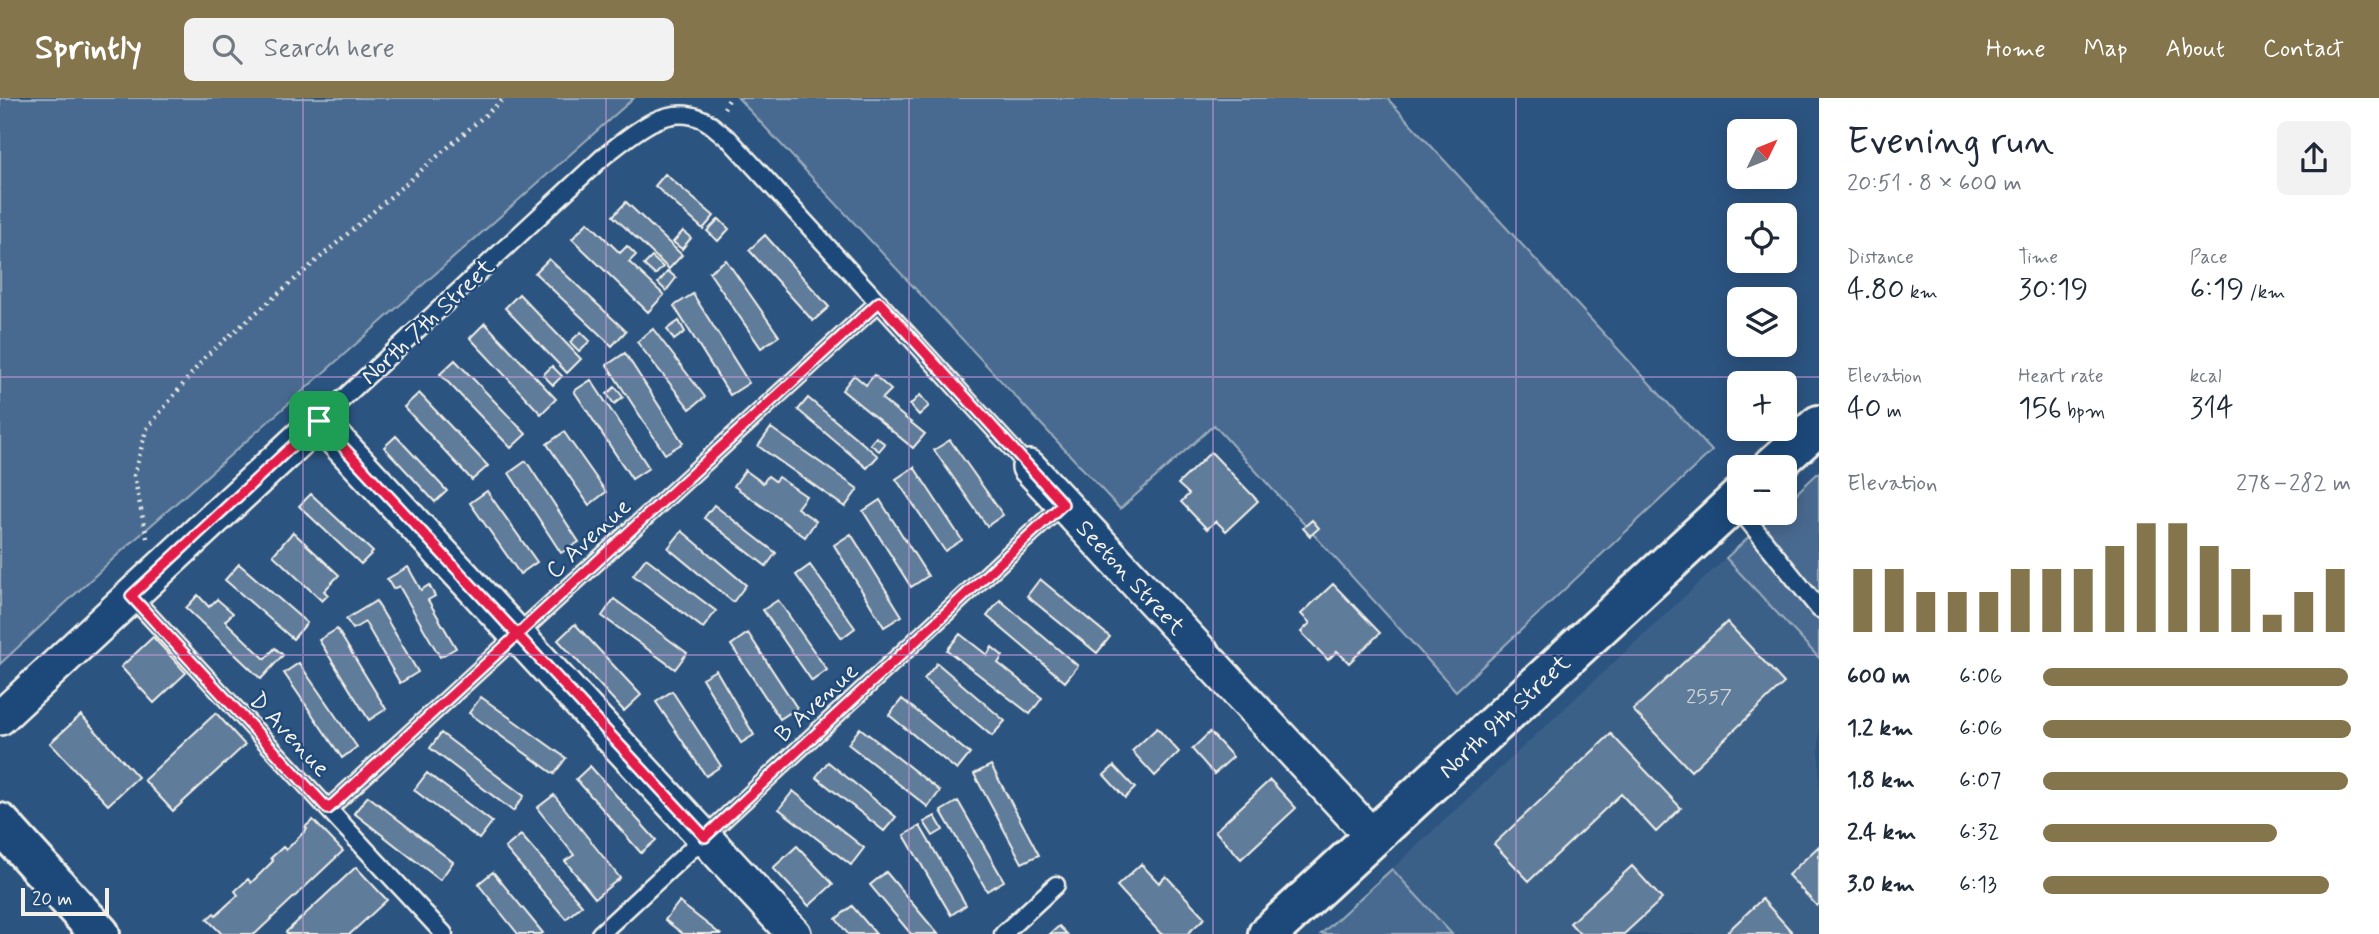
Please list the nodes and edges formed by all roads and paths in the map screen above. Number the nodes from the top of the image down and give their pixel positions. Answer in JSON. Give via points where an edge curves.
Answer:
{"nodes":[{"id":1,"x":505,"y":98,"type":"edge"},
{"id":2,"x":681,"y":112,"type":"joint"},
{"id":3,"x":879,"y":302,"type":"junction"},
{"id":4,"x":319,"y":421,"type":"junction"},
{"id":5,"x":1815,"y":428,"type":"edge"},
{"id":6,"x":1785,"y":455,"type":"edge"},
{"id":7,"x":1029,"y":467,"type":"joint"},
{"id":8,"x":1063,"y":504,"type":"junction"},
{"id":9,"x":1727,"y":517,"type":"edge"},
{"id":10,"x":1754,"y":525,"type":"edge"},
{"id":11,"x":143,"y":585,"type":"junction"},
{"id":12,"x":1819,"y":609,"type":"edge"},
{"id":13,"x":517,"y":635,"type":"junction"},
{"id":14,"x":0,"y":718,"type":"edge"},
{"id":15,"x":328,"y":809,"type":"junction"},
{"id":16,"x":0,"y":823,"type":"edge"},
{"id":17,"x":705,"y":837,"type":"junction"},
{"id":18,"x":1373,"y":837,"type":"junction"},
{"id":19,"x":1056,"y":885,"type":"dead end"},
{"id":20,"x":100,"y":934,"type":"edge"},
{"id":21,"x":443,"y":934,"type":"edge"},
{"id":22,"x":600,"y":934,"type":"edge"},
{"id":23,"x":794,"y":934,"type":"edge"},
{"id":24,"x":1003,"y":934,"type":"edge"},
{"id":25,"x":1268,"y":934,"type":"edge"}],
"edges":[{"from":1,"to":11,"type":"path","via":[[206,356],[146,430],[134,476]]},
{"from":2,"to":3,"type":"lane","name":"Seeton Street","via":[[703,119],[729,139]]},
{"from":2,"to":4,"type":"lane","name":"North 7th Street","via":[[637,131],[603,157]]},
{"from":3,"to":7,"type":"lane","name":"Seeton Street"},
{"from":3,"to":13,"type":"lane","name":"C Avenue"},
{"from":4,"to":11,"type":"street","name":"North 7th Street"},
{"from":4,"to":13,"type":"street"},
{"from":5,"to":6,"type":"street"},
{"from":7,"to":8,"type":"street","name":"Seeton Street"},
{"from":8,"to":17,"type":"lane","name":"B Avenue"},
{"from":8,"to":18,"type":"street","name":"Seeton Street"},
{"from":9,"to":18,"type":"street","name":"North 9th Street"},
{"from":10,"to":12,"type":"lane"},
{"from":11,"to":14,"type":"street","name":"North 7th Street"},
{"from":11,"to":15,"type":"lane","name":"D Avenue"},
{"from":13,"to":15,"type":"lane","name":"C Avenue"},
{"from":13,"to":17,"type":"street"},
{"from":15,"to":21,"type":"lane","name":"D Avenue"},
{"from":16,"to":20,"type":"street"},
{"from":17,"to":22,"type":"lane","name":"B Avenue"},
{"from":17,"to":23,"type":"street"},
{"from":18,"to":25,"type":"street","name":"North 9th Street"},
{"from":19,"to":24,"type":"lane"}]}
